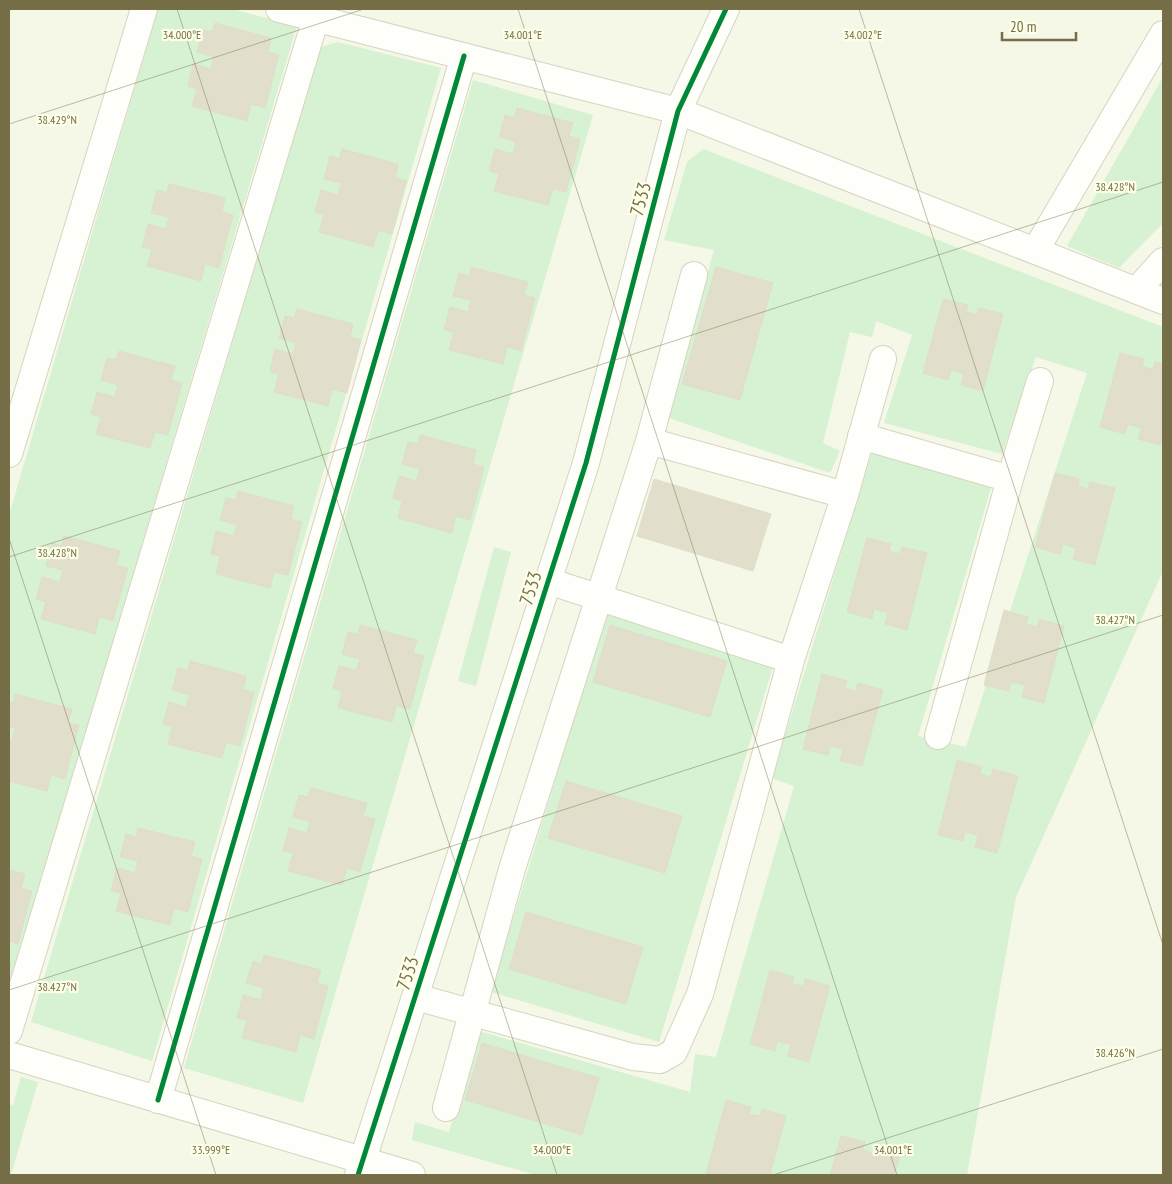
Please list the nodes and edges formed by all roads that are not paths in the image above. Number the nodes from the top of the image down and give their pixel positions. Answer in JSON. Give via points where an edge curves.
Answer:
{"nodes":[{"id":1,"x":144,"y":9,"type":"edge"},
{"id":2,"x":279,"y":9,"type":"edge"},
{"id":3,"x":726,"y":9,"type":"edge"},
{"id":4,"x":316,"y":18,"type":"junction"},
{"id":5,"x":1163,"y":34,"type":"edge"},
{"id":6,"x":464,"y":56,"type":"junction"},
{"id":7,"x":678,"y":111,"type":"junction"},
{"id":8,"x":1035,"y":251,"type":"junction"},
{"id":9,"x":1163,"y":261,"type":"edge"},
{"id":10,"x":694,"y":275,"type":"dead end"},
{"id":11,"x":1137,"y":290,"type":"junction"},
{"id":12,"x":1163,"y":301,"type":"edge"},
{"id":13,"x":883,"y":359,"type":"dead end"},
{"id":14,"x":1040,"y":381,"type":"dead end"},
{"id":15,"x":861,"y":436,"type":"junction"},
{"id":16,"x":649,"y":441,"type":"junction"},
{"id":17,"x":9,"y":454,"type":"edge"},
{"id":18,"x":1010,"y":480,"type":"junction"},
{"id":19,"x":845,"y":495,"type":"junction"},
{"id":20,"x":548,"y":581,"type":"junction"},
{"id":21,"x":598,"y":598,"type":"junction"},
{"id":22,"x":791,"y":660,"type":"junction"},
{"id":23,"x":938,"y":736,"type":"dead end"},
{"id":24,"x":416,"y":997,"type":"junction"},
{"id":25,"x":473,"y":1013,"type":"junction"},
{"id":26,"x":9,"y":1031,"type":"edge"},
{"id":27,"x":9,"y":1055,"type":"edge"},
{"id":28,"x":158,"y":1100,"type":"junction"},
{"id":29,"x":446,"y":1108,"type":"dead end"},
{"id":30,"x":361,"y":1169,"type":"edge"},
{"id":31,"x":412,"y":1175,"type":"edge"}],
"edges":[{"from":1,"to":17,"type":"street"},
{"from":2,"to":4,"type":"street"},
{"from":3,"to":7,"type":"street","name":"7533"},
{"from":4,"to":6,"type":"street"},
{"from":4,"to":26,"type":"street"},
{"from":5,"to":8,"type":"street"},
{"from":6,"to":7,"type":"street"},
{"from":6,"to":28,"type":"street"},
{"from":7,"to":8,"type":"street"},
{"from":7,"to":20,"type":"street","name":"7533","via":[[586,463]]},
{"from":8,"to":11,"type":"street"},
{"from":9,"to":11,"type":"street"},
{"from":10,"to":16,"type":"street"},
{"from":11,"to":12,"type":"street"},
{"from":13,"to":15,"type":"street"},
{"from":14,"to":18,"type":"street"},
{"from":15,"to":18,"type":"street"},
{"from":15,"to":19,"type":"street"},
{"from":16,"to":19,"type":"street"},
{"from":16,"to":21,"type":"street"},
{"from":18,"to":23,"type":"street"},
{"from":19,"to":22,"type":"street"},
{"from":20,"to":21,"type":"street"},
{"from":20,"to":24,"type":"street","name":"7533"},
{"from":21,"to":22,"type":"street"},
{"from":21,"to":25,"type":"street","via":[[507,868]]},
{"from":22,"to":25,"type":"street","via":[[700,994],[674,1052],[660,1060],[632,1057]]},
{"from":24,"to":25,"type":"street"},
{"from":24,"to":30,"type":"street","name":"7533"},
{"from":25,"to":29,"type":"street"},
{"from":27,"to":28,"type":"street"},
{"from":28,"to":30,"type":"street"},
{"from":30,"to":31,"type":"street"}]}
